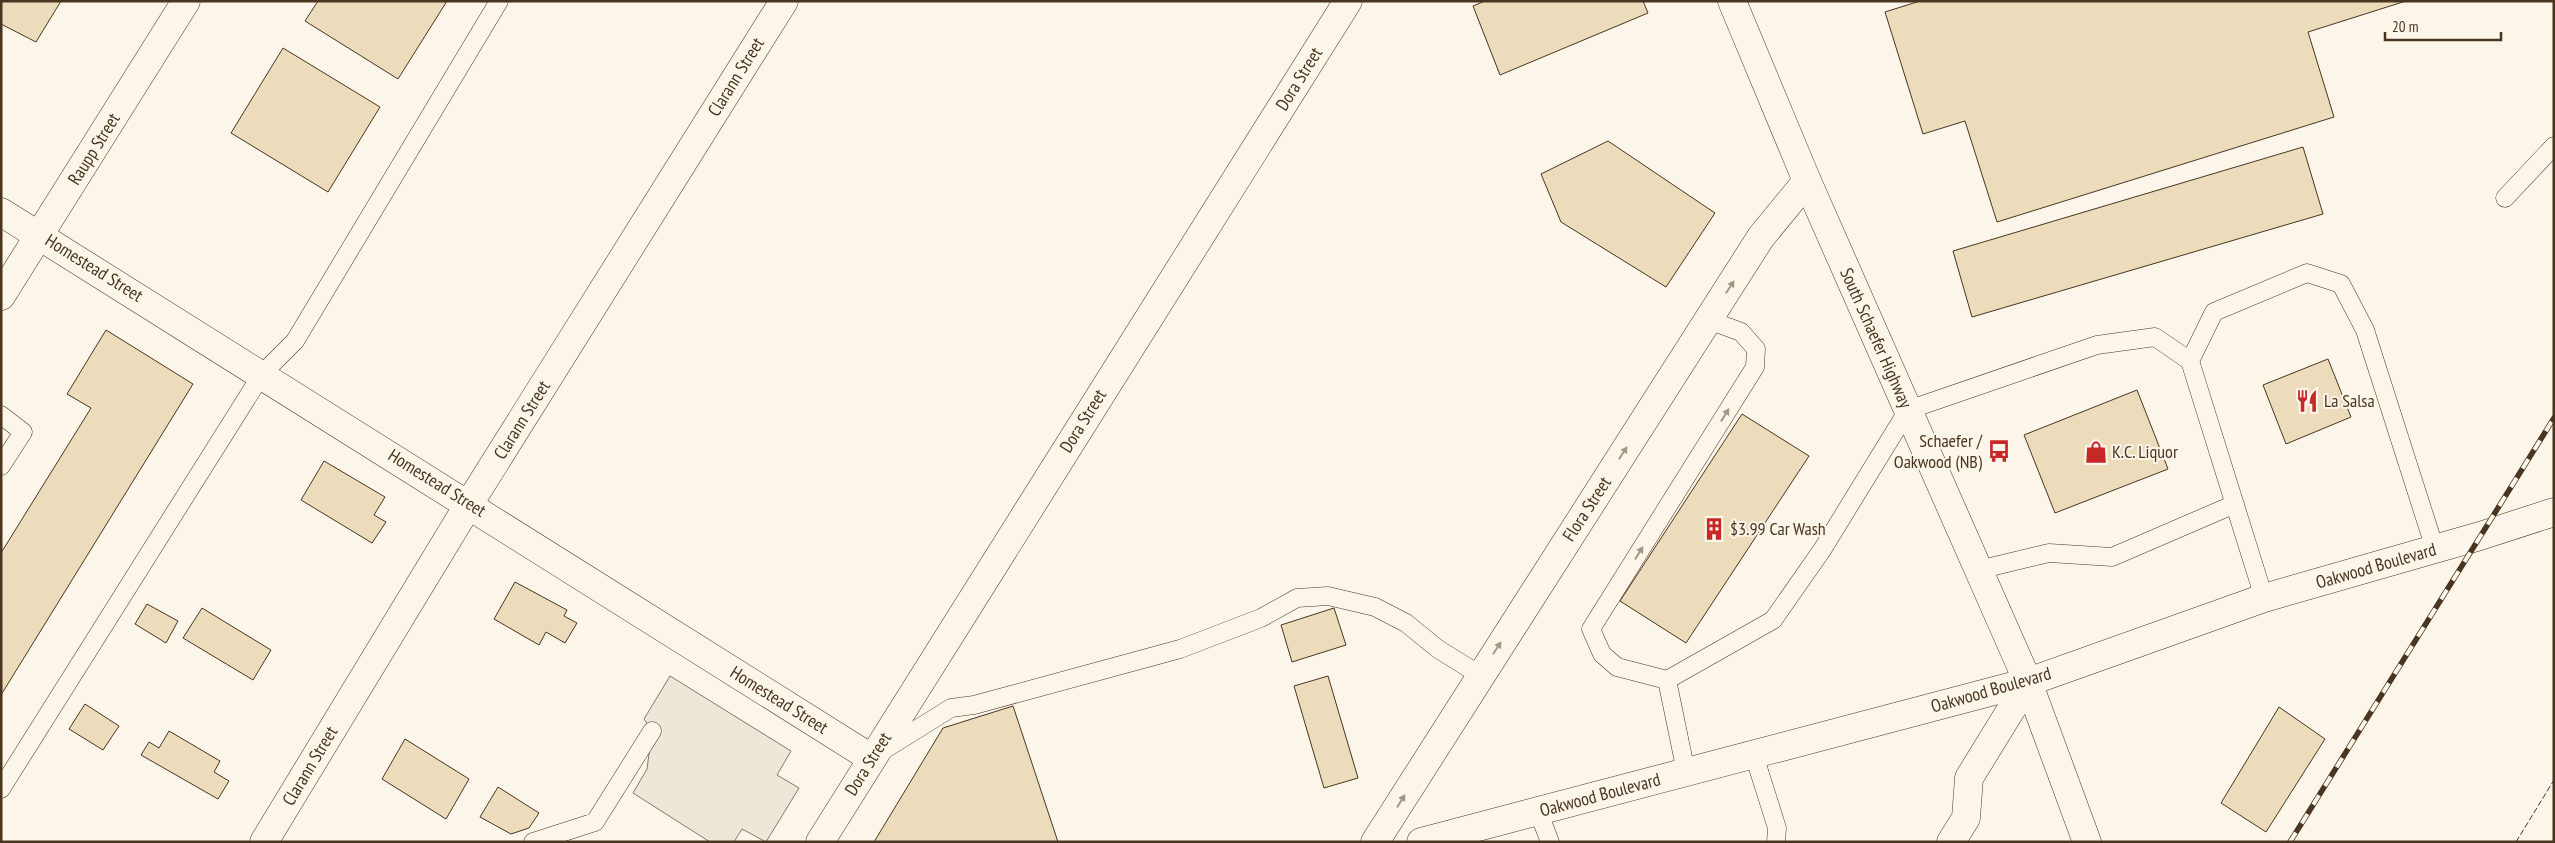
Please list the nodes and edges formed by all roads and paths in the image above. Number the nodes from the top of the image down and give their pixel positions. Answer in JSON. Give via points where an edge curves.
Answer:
{"nodes":[{"id":1,"x":186,"y":1,"type":"edge"},
{"id":2,"x":499,"y":1,"type":"edge"},
{"id":3,"x":784,"y":1,"type":"edge"},
{"id":4,"x":1348,"y":1,"type":"edge"},
{"id":5,"x":1736,"y":3,"type":"edge"},
{"id":6,"x":2554,"y":146,"type":"edge"},
{"id":7,"x":1807,"y":181,"type":"junction"},
{"id":8,"x":2505,"y":198,"type":"dead end"},
{"id":9,"x":1,"y":212,"type":"edge"},
{"id":10,"x":40,"y":234,"type":"junction"},
{"id":11,"x":1,"y":296,"type":"edge"},
{"id":12,"x":1709,"y":320,"type":"junction"},
{"id":13,"x":2190,"y":361,"type":"junction"},
{"id":14,"x":262,"y":374,"type":"junction"},
{"id":15,"x":1908,"y":410,"type":"junction"},
{"id":16,"x":1,"y":415,"type":"edge"},
{"id":17,"x":1,"y":466,"type":"edge"},
{"id":18,"x":469,"y":504,"type":"junction"},
{"id":19,"x":2235,"y":504,"type":"junction"},
{"id":20,"x":2554,"y":512,"type":"edge"},
{"id":21,"x":2434,"y":549,"type":"junction"},
{"id":22,"x":1978,"y":570,"type":"junction"},
{"id":23,"x":2264,"y":598,"type":"junction"},
{"id":24,"x":1480,"y":675,"type":"junction"},
{"id":25,"x":1667,"y":680,"type":"junction"},
{"id":26,"x":2028,"y":682,"type":"junction"},
{"id":27,"x":652,"y":731,"type":"dead end"},
{"id":28,"x":1754,"y":755,"type":"junction"},
{"id":29,"x":871,"y":758,"type":"junction"},
{"id":30,"x":1686,"y":772,"type":"junction"},
{"id":31,"x":1,"y":789,"type":"edge"},
{"id":32,"x":1538,"y":811,"type":"junction"},
{"id":33,"x":264,"y":842,"type":"edge"},
{"id":34,"x":533,"y":842,"type":"edge"},
{"id":35,"x":820,"y":842,"type":"edge"},
{"id":36,"x":1375,"y":842,"type":"edge"},
{"id":37,"x":1421,"y":842,"type":"edge"},
{"id":38,"x":1550,"y":842,"type":"edge"},
{"id":39,"x":1776,"y":842,"type":"edge"},
{"id":40,"x":1951,"y":842,"type":"edge"},
{"id":41,"x":2087,"y":842,"type":"edge"}],
"edges":[{"from":1,"to":10,"type":"street","name":"Raupp Street"},
{"from":2,"to":14,"type":"lane","via":[[295,341]]},
{"from":3,"to":18,"type":"street","name":"Clarann Street"},
{"from":4,"to":29,"type":"street","name":"Dora Street"},
{"from":5,"to":7,"type":"street","name":"South Schaefer Highway"},
{"from":6,"to":8,"type":"lane"},
{"from":12,"to":7,"type":"street","name":"Flora Street","one_way":true,"via":[[1762,237]]},
{"from":7,"to":15,"type":"street","name":"South Schaefer Highway"},
{"from":9,"to":10,"type":"street","name":"Homestead Street"},
{"from":10,"to":11,"type":"street","name":"Raupp Street"},
{"from":10,"to":14,"type":"street","name":"Homestead Street"},
{"from":24,"to":12,"type":"street","name":"Flora Street","one_way":true},
{"from":25,"to":12,"type":"lane","one_way":true,"via":[[1617,667],[1602,654],[1592,628],[1755,367],[1756,349],[1741,332]]},
{"from":13,"to":15,"type":"lane","via":[[2155,337],[2097,345]]},
{"from":13,"to":19,"type":"lane"},
{"from":13,"to":21,"type":"lane","via":[[2214,312],[2307,273],[2341,284],[2365,330]]},
{"from":14,"to":18,"type":"street","name":"Homestead Street"},
{"from":14,"to":31,"type":"lane"},
{"from":15,"to":22,"type":"street","name":"South Schaefer Highway"},
{"from":15,"to":25,"type":"lane","via":[[1822,550],[1773,620]]},
{"from":16,"to":17,"type":"lane","via":[[23,432]]},
{"from":18,"to":29,"type":"street","name":"Homestead Street"},
{"from":18,"to":33,"type":"street","name":"Clarann Street"},
{"from":19,"to":22,"type":"lane","via":[[2112,557],[2049,553]]},
{"from":19,"to":23,"type":"lane"},
{"from":20,"to":21,"type":"street","name":"Oakwood Boulevard"},
{"from":21,"to":23,"type":"street","name":"Oakwood Boulevard"},
{"from":22,"to":26,"type":"street","name":"South Schaefer Highway"},
{"from":23,"to":26,"type":"street","name":"Oakwood Boulevard"},
{"from":24,"to":29,"type":"lane","via":[[1438,649],[1406,623],[1375,607],[1328,596],[1297,598],[1261,618],[1180,649],[974,705],[951,708]]},
{"from":36,"to":24,"type":"street","name":"Flora Street","one_way":true},
{"from":25,"to":30,"type":"lane"},
{"from":26,"to":28,"type":"street","name":"Oakwood Boulevard"},
{"from":26,"to":40,"type":"street","via":[[1968,778],[1966,818]]},
{"from":26,"to":41,"type":"street","name":"South Schaefer Highway"},
{"from":27,"to":34,"type":"lane","via":[[595,822]]},
{"from":28,"to":30,"type":"street","name":"Oakwood Boulevard"},
{"from":28,"to":39,"type":"lane","via":[[1777,828]]},
{"from":29,"to":35,"type":"street","name":"Dora Street"},
{"from":30,"to":32,"type":"street","name":"Oakwood Boulevard"},
{"from":32,"to":37,"type":"street","name":"Oakwood Boulevard"},
{"from":32,"to":38,"type":"lane"}]}
